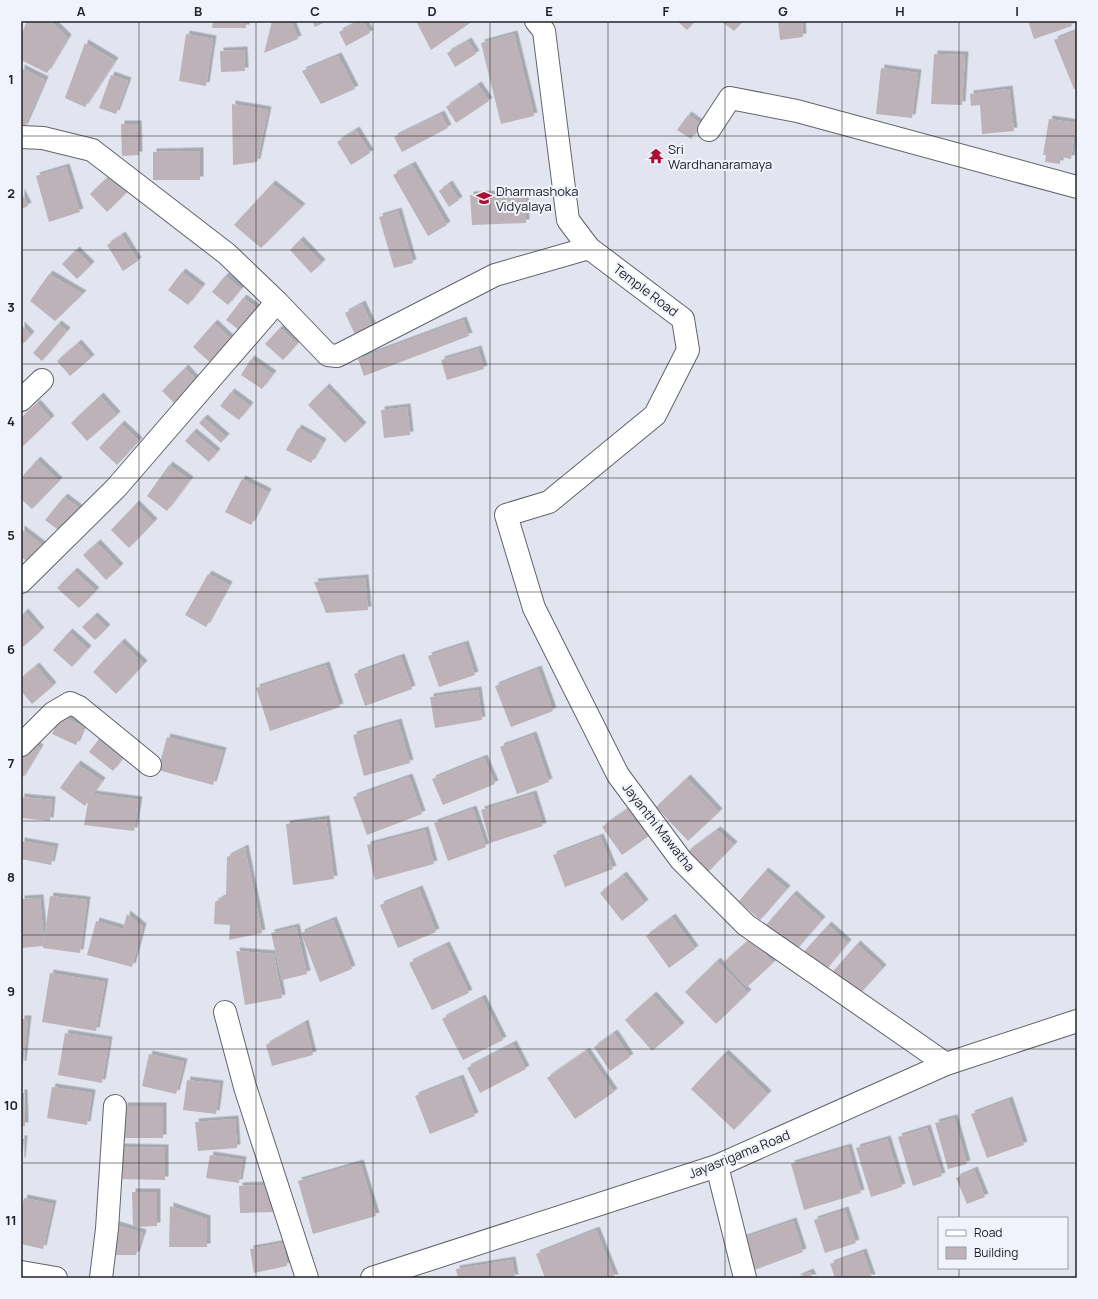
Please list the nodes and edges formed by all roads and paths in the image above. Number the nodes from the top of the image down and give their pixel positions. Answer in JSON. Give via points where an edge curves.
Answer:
{"nodes":[{"id":1,"x":536,"y":21,"type":"edge"},
{"id":2,"x":709,"y":130,"type":"dead end"},
{"id":3,"x":21,"y":137,"type":"edge"},
{"id":4,"x":1077,"y":187,"type":"edge"},
{"id":5,"x":589,"y":248,"type":"junction"},
{"id":6,"x":277,"y":302,"type":"junction"},
{"id":7,"x":42,"y":380,"type":"dead end"},
{"id":8,"x":21,"y":400,"type":"edge"},
{"id":9,"x":506,"y":515,"type":"joint"},
{"id":10,"x":21,"y":582,"type":"edge"},
{"id":11,"x":21,"y":745,"type":"edge"},
{"id":12,"x":150,"y":765,"type":"dead end"},
{"id":13,"x":225,"y":1012,"type":"dead end"},
{"id":14,"x":1077,"y":1021,"type":"edge"},
{"id":15,"x":946,"y":1064,"type":"junction"},
{"id":16,"x":115,"y":1106,"type":"dead end"},
{"id":17,"x":717,"y":1166,"type":"junction"},
{"id":18,"x":21,"y":1272,"type":"edge"},
{"id":19,"x":56,"y":1278,"type":"edge"},
{"id":20,"x":101,"y":1278,"type":"edge"},
{"id":21,"x":307,"y":1278,"type":"edge"},
{"id":22,"x":372,"y":1278,"type":"edge"},
{"id":23,"x":745,"y":1278,"type":"edge"}],
"edges":[{"from":1,"to":5,"type":"street","name":"Temple Road","via":[[544,31],[568,220]]},
{"from":2,"to":4,"type":"street","via":[[730,98],[797,111]]},
{"from":3,"to":6,"type":"street","via":[[43,138],[92,150],[227,254]]},
{"from":5,"to":6,"type":"street","via":[[495,275],[337,356],[328,355]]},
{"from":5,"to":9,"type":"street","name":"Temple Road","via":[[683,319],[688,350],[655,415],[549,502]]},
{"from":6,"to":10,"type":"street","via":[[116,488]]},
{"from":7,"to":8,"type":"street"},
{"from":9,"to":15,"type":"street","name":"Jayanthi Mawatha","via":[[534,608],[618,775],[681,860],[746,925]]},
{"from":11,"to":12,"type":"street","via":[[54,713],[70,703],[79,707]]},
{"from":13,"to":21,"type":"street","via":[[245,1087]]},
{"from":14,"to":15,"type":"street","name":"Jayasrigama Road"},
{"from":15,"to":17,"type":"street","name":"Jayasrigama Road"},
{"from":16,"to":20,"type":"street","via":[[107,1229]]},
{"from":17,"to":22,"type":"street","name":"Jayasrigama Road"},
{"from":17,"to":23,"type":"street"},
{"from":18,"to":19,"type":"street"}]}
